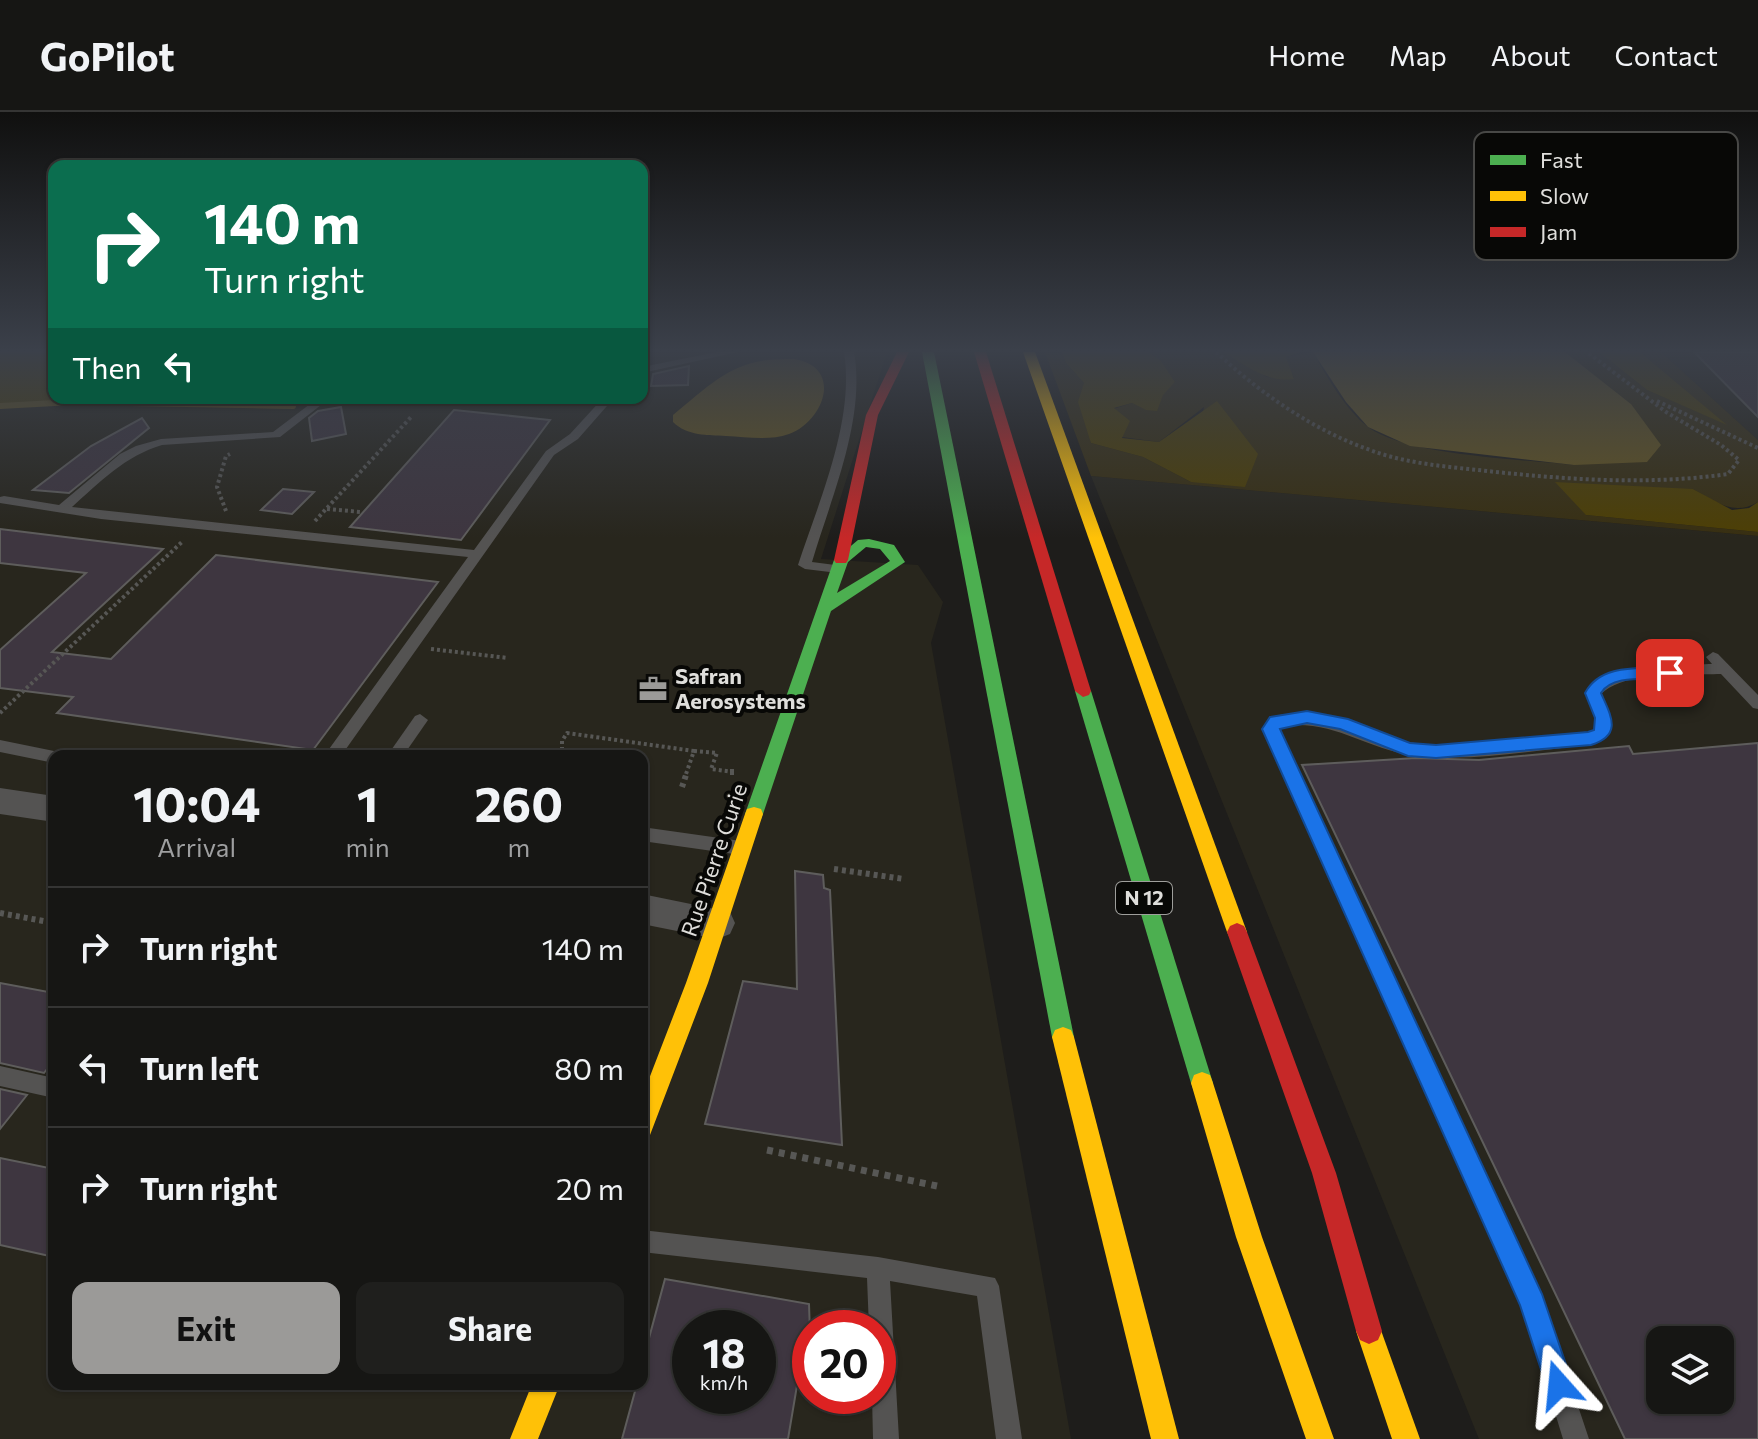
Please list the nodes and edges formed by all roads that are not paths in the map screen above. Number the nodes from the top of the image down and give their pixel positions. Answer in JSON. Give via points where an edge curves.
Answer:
{"nodes":[{"id":1,"x":304,"y":414,"type":"edge"},
{"id":2,"x":593,"y":414,"type":"edge"},
{"id":3,"x":848,"y":414,"type":"edge"},
{"id":4,"x":873,"y":414,"type":"edge"},
{"id":5,"x":940,"y":414,"type":"edge"},
{"id":6,"x":999,"y":414,"type":"edge"},
{"id":7,"x":1051,"y":414,"type":"edge"},
{"id":8,"x":4,"y":500,"type":"dead end"},
{"id":9,"x":63,"y":508,"type":"junction"},
{"id":10,"x":477,"y":554,"type":"junction"},
{"id":11,"x":839,"y":564,"type":"junction"},
{"id":12,"x":826,"y":607,"type":"junction"},
{"id":13,"x":1758,"y":704,"type":"edge"},
{"id":14,"x":420,"y":720,"type":"dead end"},
{"id":15,"x":0,"y":746,"type":"edge"},
{"id":16,"x":336,"y":750,"type":"edge"},
{"id":17,"x":399,"y":750,"type":"edge"},
{"id":18,"x":48,"y":756,"type":"edge"},
{"id":19,"x":0,"y":801,"type":"edge"},
{"id":20,"x":48,"y":808,"type":"edge"},
{"id":21,"x":648,"y":835,"type":"edge"},
{"id":22,"x":743,"y":848,"type":"junction"},
{"id":23,"x":648,"y":910,"type":"edge"},
{"id":24,"x":717,"y":923,"type":"junction"},
{"id":25,"x":648,"y":1037,"type":"dead end"},
{"id":26,"x":674,"y":1041,"type":"junction"},
{"id":27,"x":0,"y":1076,"type":"edge"},
{"id":28,"x":48,"y":1087,"type":"edge"},
{"id":29,"x":648,"y":1111,"type":"edge"},
{"id":30,"x":1324,"y":1173,"type":"junction"},
{"id":31,"x":648,"y":1242,"type":"edge"},
{"id":32,"x":878,"y":1268,"type":"junction"},
{"id":33,"x":1371,"y":1270,"type":"dead end"},
{"id":34,"x":544,"y":1390,"type":"edge"},
{"id":35,"x":524,"y":1439,"type":"edge"},
{"id":36,"x":886,"y":1439,"type":"edge"},
{"id":37,"x":1009,"y":1439,"type":"edge"},
{"id":38,"x":1165,"y":1439,"type":"edge"},
{"id":39,"x":1320,"y":1439,"type":"edge"},
{"id":40,"x":1406,"y":1439,"type":"edge"},
{"id":41,"x":1576,"y":1439,"type":"edge"}],
"edges":[{"from":1,"to":9,"type":"lane","via":[[276,435],[140,448]]},
{"from":2,"to":10,"type":"lane","via":[[567,446],[550,453]]},
{"from":3,"to":11,"type":"lane","via":[[805,565]]},
{"from":4,"to":11,"type":"main road","name":"Rue Pierre Curie"},
{"from":5,"to":38,"type":"main road","via":[[1054,1001]]},
{"from":6,"to":39,"type":"main road","number":"N 12","via":[[1249,1237]]},
{"from":7,"to":30,"type":"main road"},
{"from":8,"to":9,"type":"lane"},
{"from":9,"to":10,"type":"lane"},
{"from":10,"to":16,"type":"lane"},
{"from":11,"to":12,"type":"main road","name":"Rue Pierre Curie"},
{"from":11,"to":12,"type":"main road","via":[[863,543],[890,546],[898,562]]},
{"from":12,"to":22,"type":"main road","name":"Rue Pierre Curie"},
{"from":13,"to":41,"type":"lane","via":[[1719,663],[1615,676],[1598,684],[1593,693],[1604,718],[1602,733],[1591,739],[1436,751],[1408,749],[1342,723],[1307,717],[1276,721],[1271,729],[1533,1303]]},
{"from":14,"to":17,"type":"lane"},
{"from":15,"to":18,"type":"lane"},
{"from":19,"to":20,"type":"street"},
{"from":21,"to":22,"type":"lane"},
{"from":22,"to":24,"type":"main road","name":"Rue Pierre Curie"},
{"from":23,"to":24,"type":"street"},
{"from":24,"to":26,"type":"main road","name":"Rue Pierre Curie"},
{"from":25,"to":26,"type":"lane"},
{"from":26,"to":29,"type":"main road","name":"Rue Pierre Curie"},
{"from":27,"to":28,"type":"lane"},
{"from":30,"to":33,"type":"main road"},
{"from":30,"to":40,"type":"main road","via":[[1355,1288]]},
{"from":31,"to":32,"type":"lane"},
{"from":32,"to":36,"type":"lane"},
{"from":32,"to":37,"type":"lane","via":[[987,1286]]},
{"from":34,"to":35,"type":"main road"}]}
